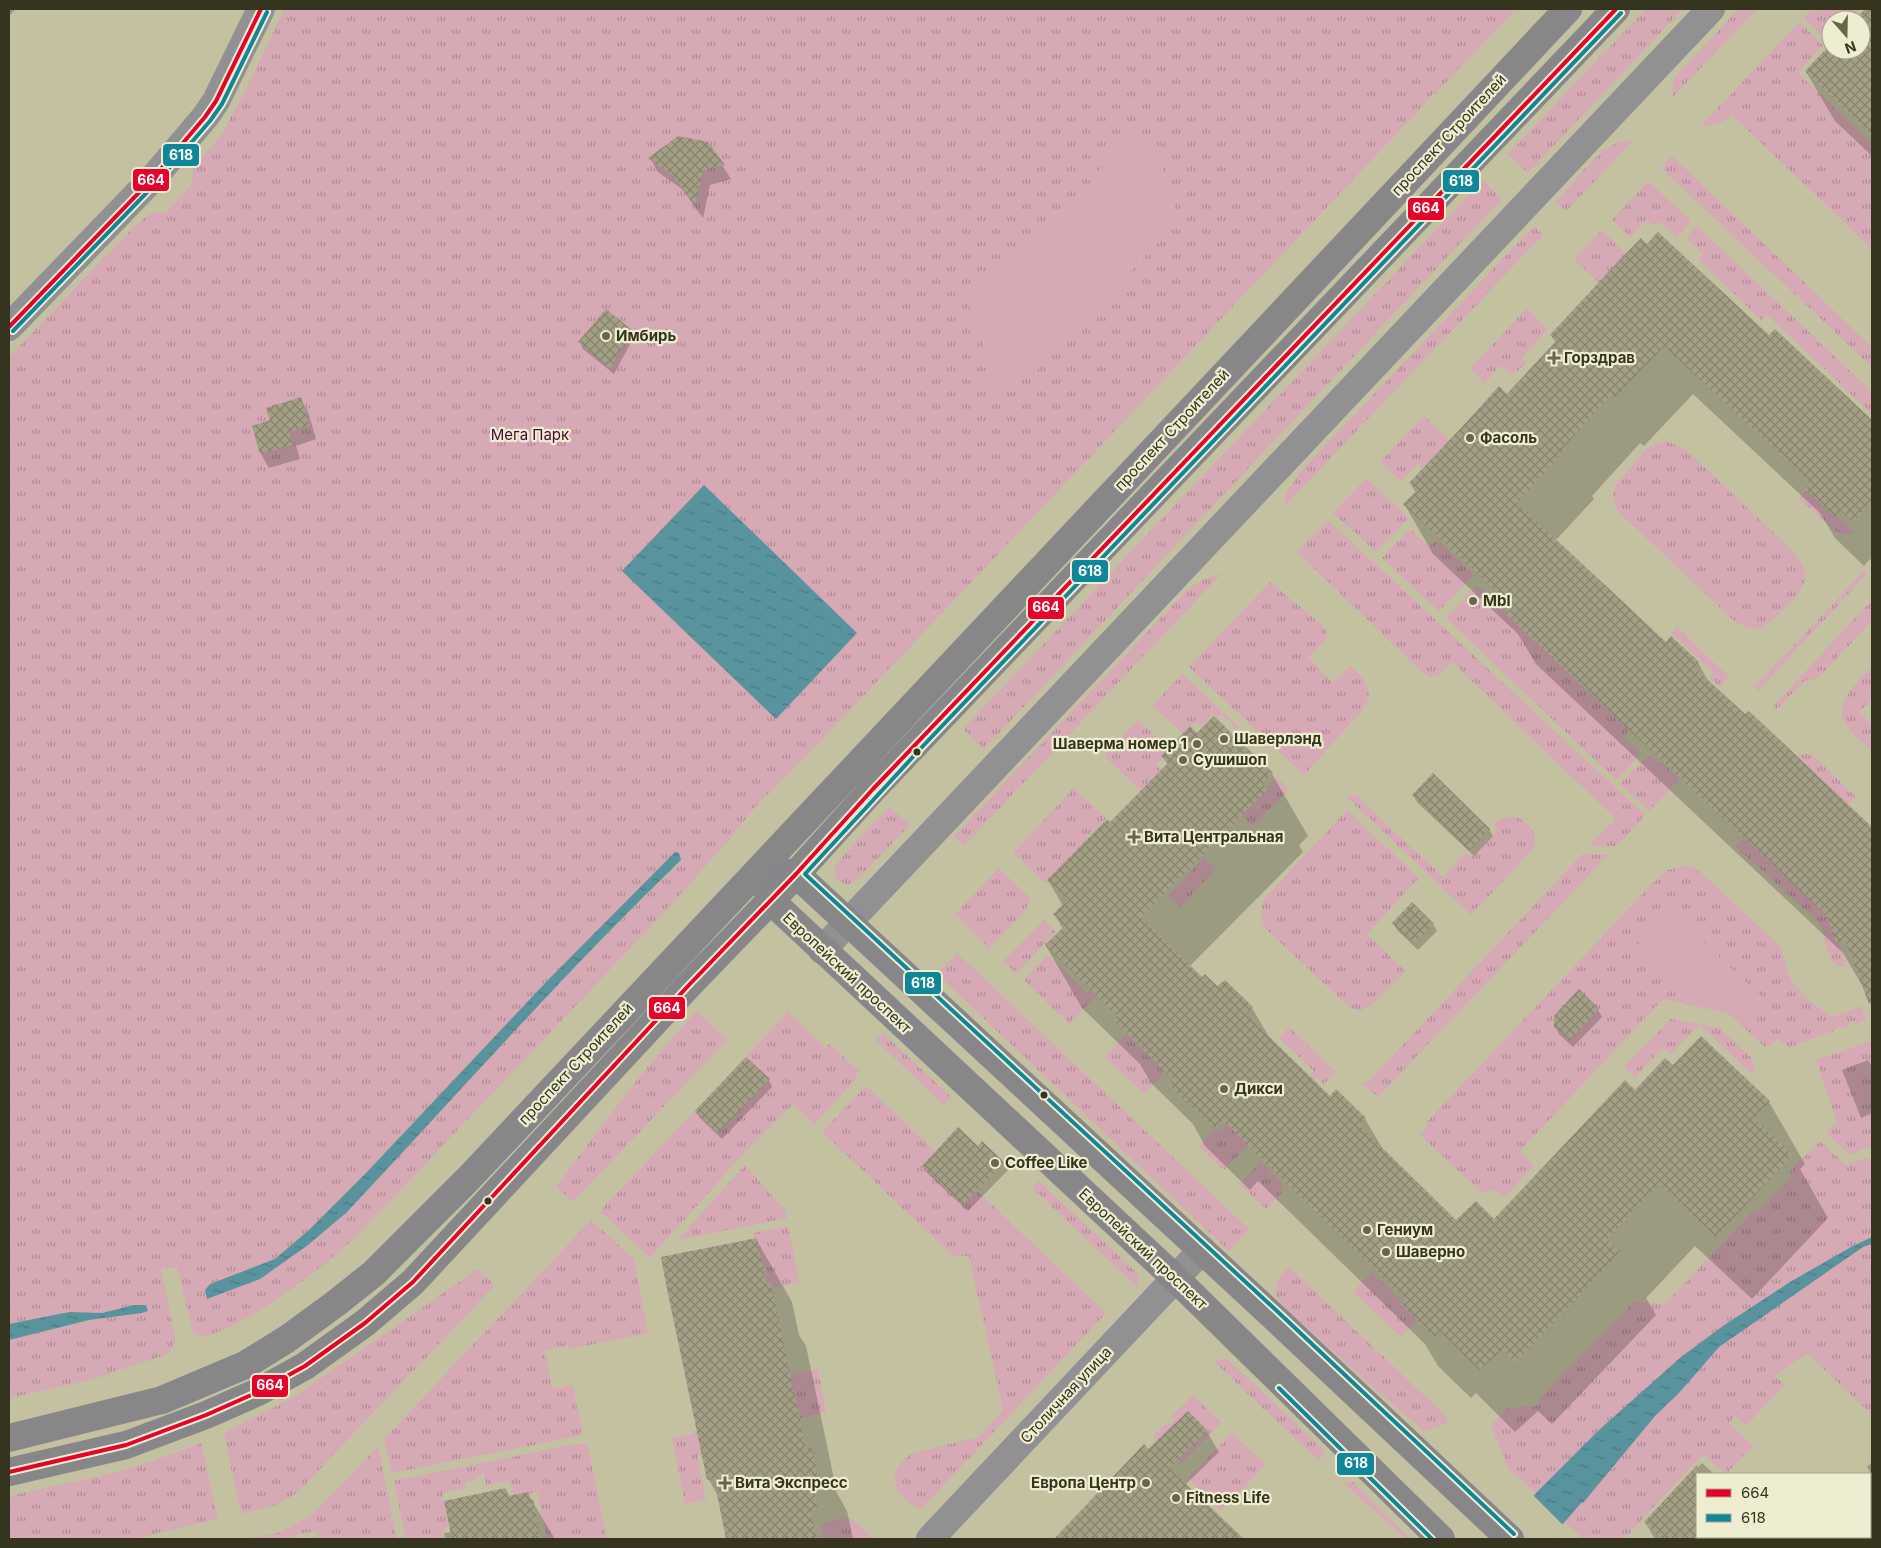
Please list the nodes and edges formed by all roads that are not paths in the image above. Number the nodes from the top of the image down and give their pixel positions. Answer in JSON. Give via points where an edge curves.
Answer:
{"nodes":[{"id":1,"x":261,"y":9,"type":"edge"},
{"id":2,"x":1568,"y":9,"type":"edge"},
{"id":3,"x":1616,"y":9,"type":"edge"},
{"id":4,"x":1710,"y":9,"type":"edge"},
{"id":5,"x":9,"y":327,"type":"edge"},
{"id":6,"x":760,"y":870,"type":"junction"},
{"id":7,"x":796,"y":874,"type":"junction"},
{"id":8,"x":771,"y":901,"type":"junction"},
{"id":9,"x":848,"y":922,"type":"junction"},
{"id":10,"x":822,"y":950,"type":"junction"},
{"id":11,"x":1202,"y":1250,"type":"junction"},
{"id":12,"x":1176,"y":1278,"type":"junction"},
{"id":13,"x":9,"y":1438,"type":"edge"},
{"id":14,"x":9,"y":1472,"type":"edge"},
{"id":15,"x":930,"y":1539,"type":"edge"},
{"id":16,"x":1441,"y":1539,"type":"edge"},
{"id":17,"x":1510,"y":1539,"type":"edge"}],
"edges":[{"from":1,"to":5,"type":"street","via":[[216,102],[205,117],[154,177]]},
{"from":2,"to":6,"type":"street","name":"проспект Строителей"},
{"from":3,"to":7,"type":"street","name":"проспект Строителей"},
{"from":4,"to":9,"type":"street"},
{"from":6,"to":7,"type":"street"},
{"from":6,"to":8,"type":"street","name":"Европейский проспект"},
{"from":6,"to":13,"type":"street","name":"проспект Строителей","via":[[468,1179],[374,1273],[335,1304],[244,1365],[162,1400]]},
{"from":7,"to":8,"type":"street","name":"проспект Строителей"},
{"from":7,"to":9,"type":"street"},
{"from":8,"to":10,"type":"street","name":"Европейский проспект"},
{"from":8,"to":14,"type":"street","name":"проспект Строителей","via":[[414,1282],[365,1323],[306,1366],[206,1415],[126,1445]]},
{"from":9,"to":10,"type":"street"},
{"from":9,"to":11,"type":"street"},
{"from":10,"to":12,"type":"street","name":"Европейский проспект"},
{"from":11,"to":12,"type":"street","name":"Столичная улица"},
{"from":11,"to":17,"type":"street"},
{"from":12,"to":15,"type":"street","name":"Столичная улица"},
{"from":12,"to":16,"type":"street","name":"Европейский проспект"}]}
